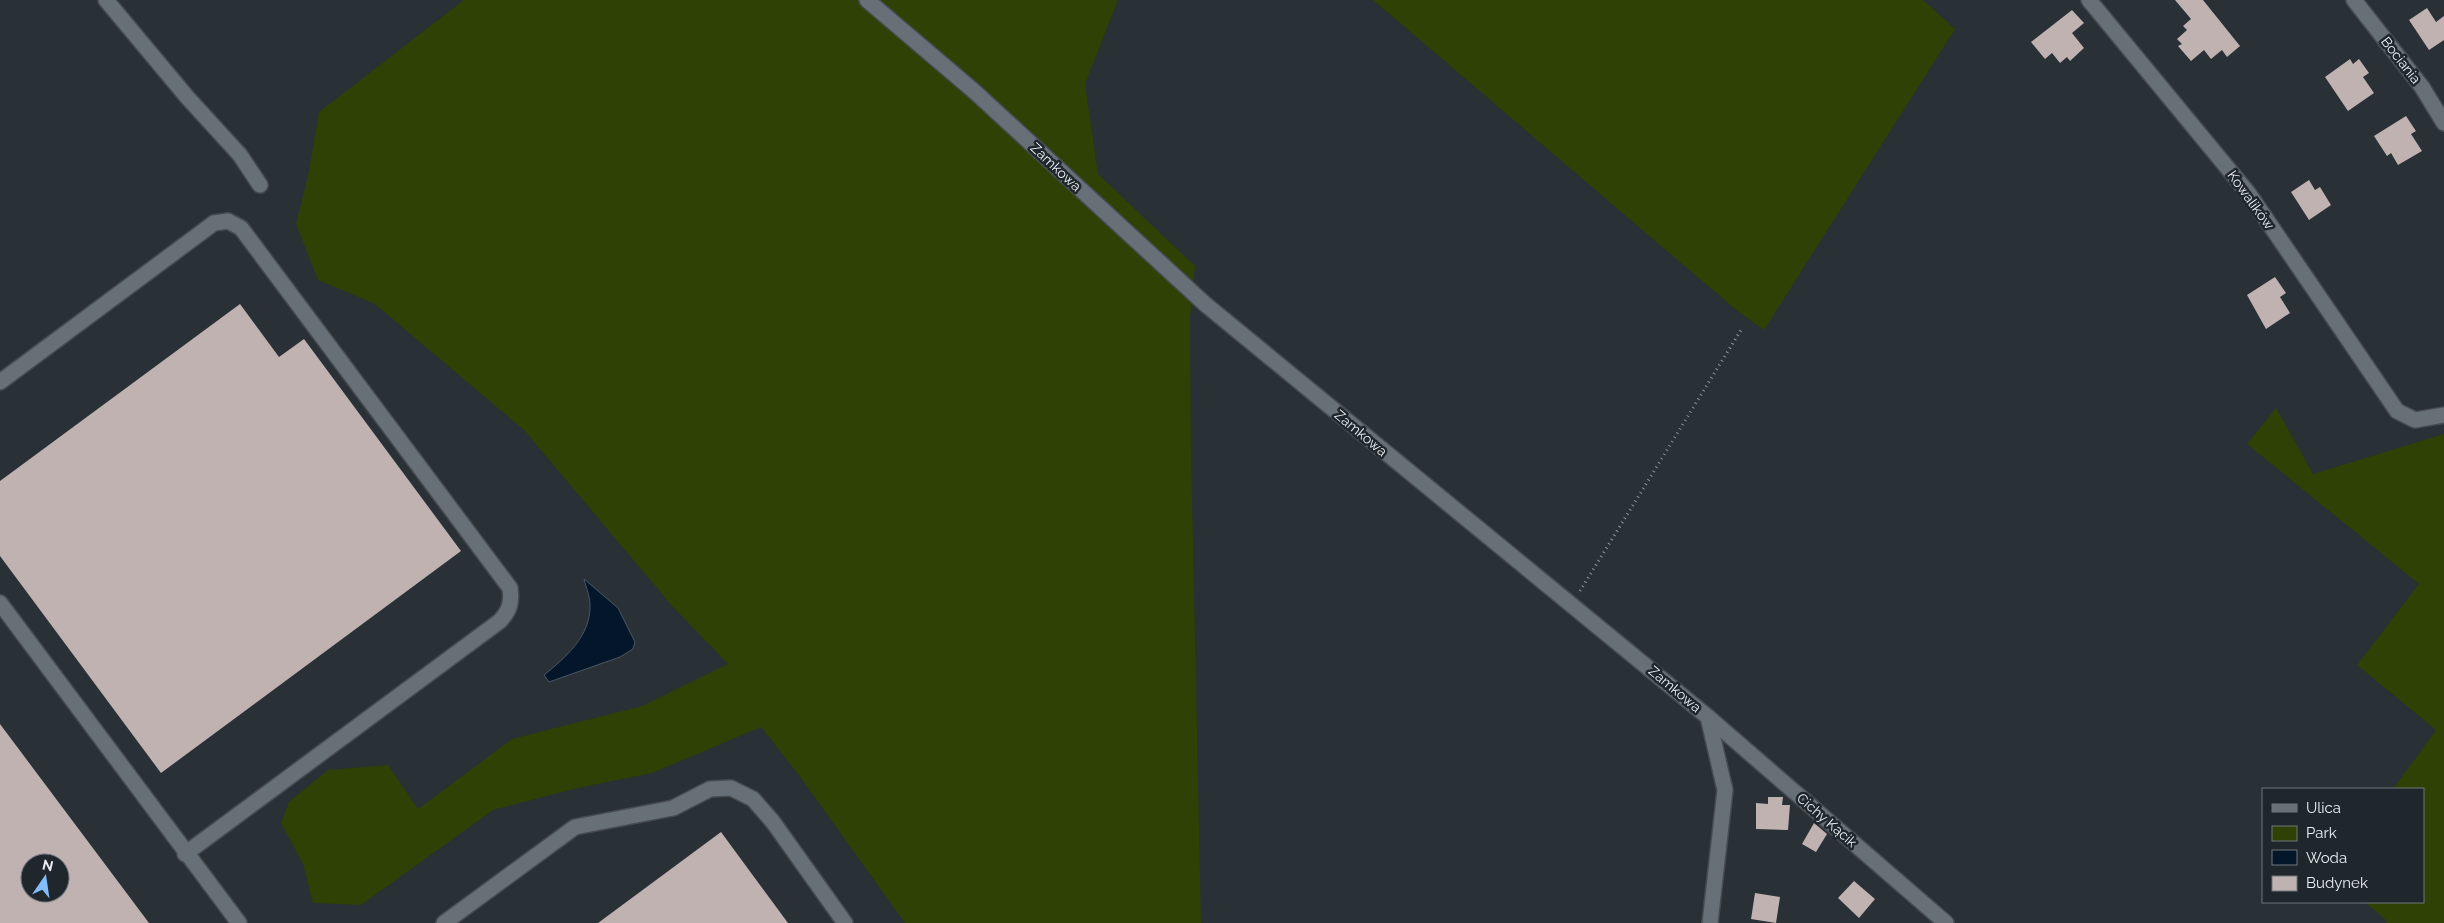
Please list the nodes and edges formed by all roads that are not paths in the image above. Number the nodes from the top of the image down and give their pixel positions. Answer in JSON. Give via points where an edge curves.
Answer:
{"nodes":[{"id":1,"x":106,"y":0,"type":"edge"},
{"id":2,"x":866,"y":0,"type":"edge"},
{"id":3,"x":2090,"y":0,"type":"edge"},
{"id":4,"x":2354,"y":0,"type":"edge"},
{"id":5,"x":2444,"y":123,"type":"edge"},
{"id":6,"x":260,"y":185,"type":"dead end"},
{"id":7,"x":0,"y":382,"type":"edge"},
{"id":8,"x":2444,"y":415,"type":"edge"},
{"id":9,"x":0,"y":603,"type":"edge"},
{"id":10,"x":1708,"y":717,"type":"junction"},
{"id":11,"x":185,"y":854,"type":"junction"},
{"id":12,"x":239,"y":923,"type":"edge"},
{"id":13,"x":444,"y":923,"type":"edge"},
{"id":14,"x":845,"y":923,"type":"edge"},
{"id":15,"x":1710,"y":923,"type":"edge"},
{"id":16,"x":1946,"y":923,"type":"edge"}],
"edges":[{"from":1,"to":6,"type":"street","via":[[240,155]]},
{"from":2,"to":10,"type":"street","name":"Zamkowa","via":[[975,92],[1205,304]]},
{"from":3,"to":8,"type":"street","name":"Kowalików","via":[[2249,194],[2397,411],[2415,420]]},
{"from":4,"to":5,"type":"street","name":"Bociania","via":[[2422,87]]},
{"from":7,"to":11,"type":"street","via":[[214,223],[228,221],[241,228],[510,588],[512,600],[500,621]]},
{"from":9,"to":11,"type":"street"},
{"from":10,"to":15,"type":"street","name":"Zamkowa","via":[[1725,790]]},
{"from":10,"to":16,"type":"street","name":"Cichy Kącik"},
{"from":11,"to":12,"type":"street"},
{"from":13,"to":14,"type":"street","via":[[575,827],[673,808],[710,789],[731,788],[753,799],[773,822]]}]}
